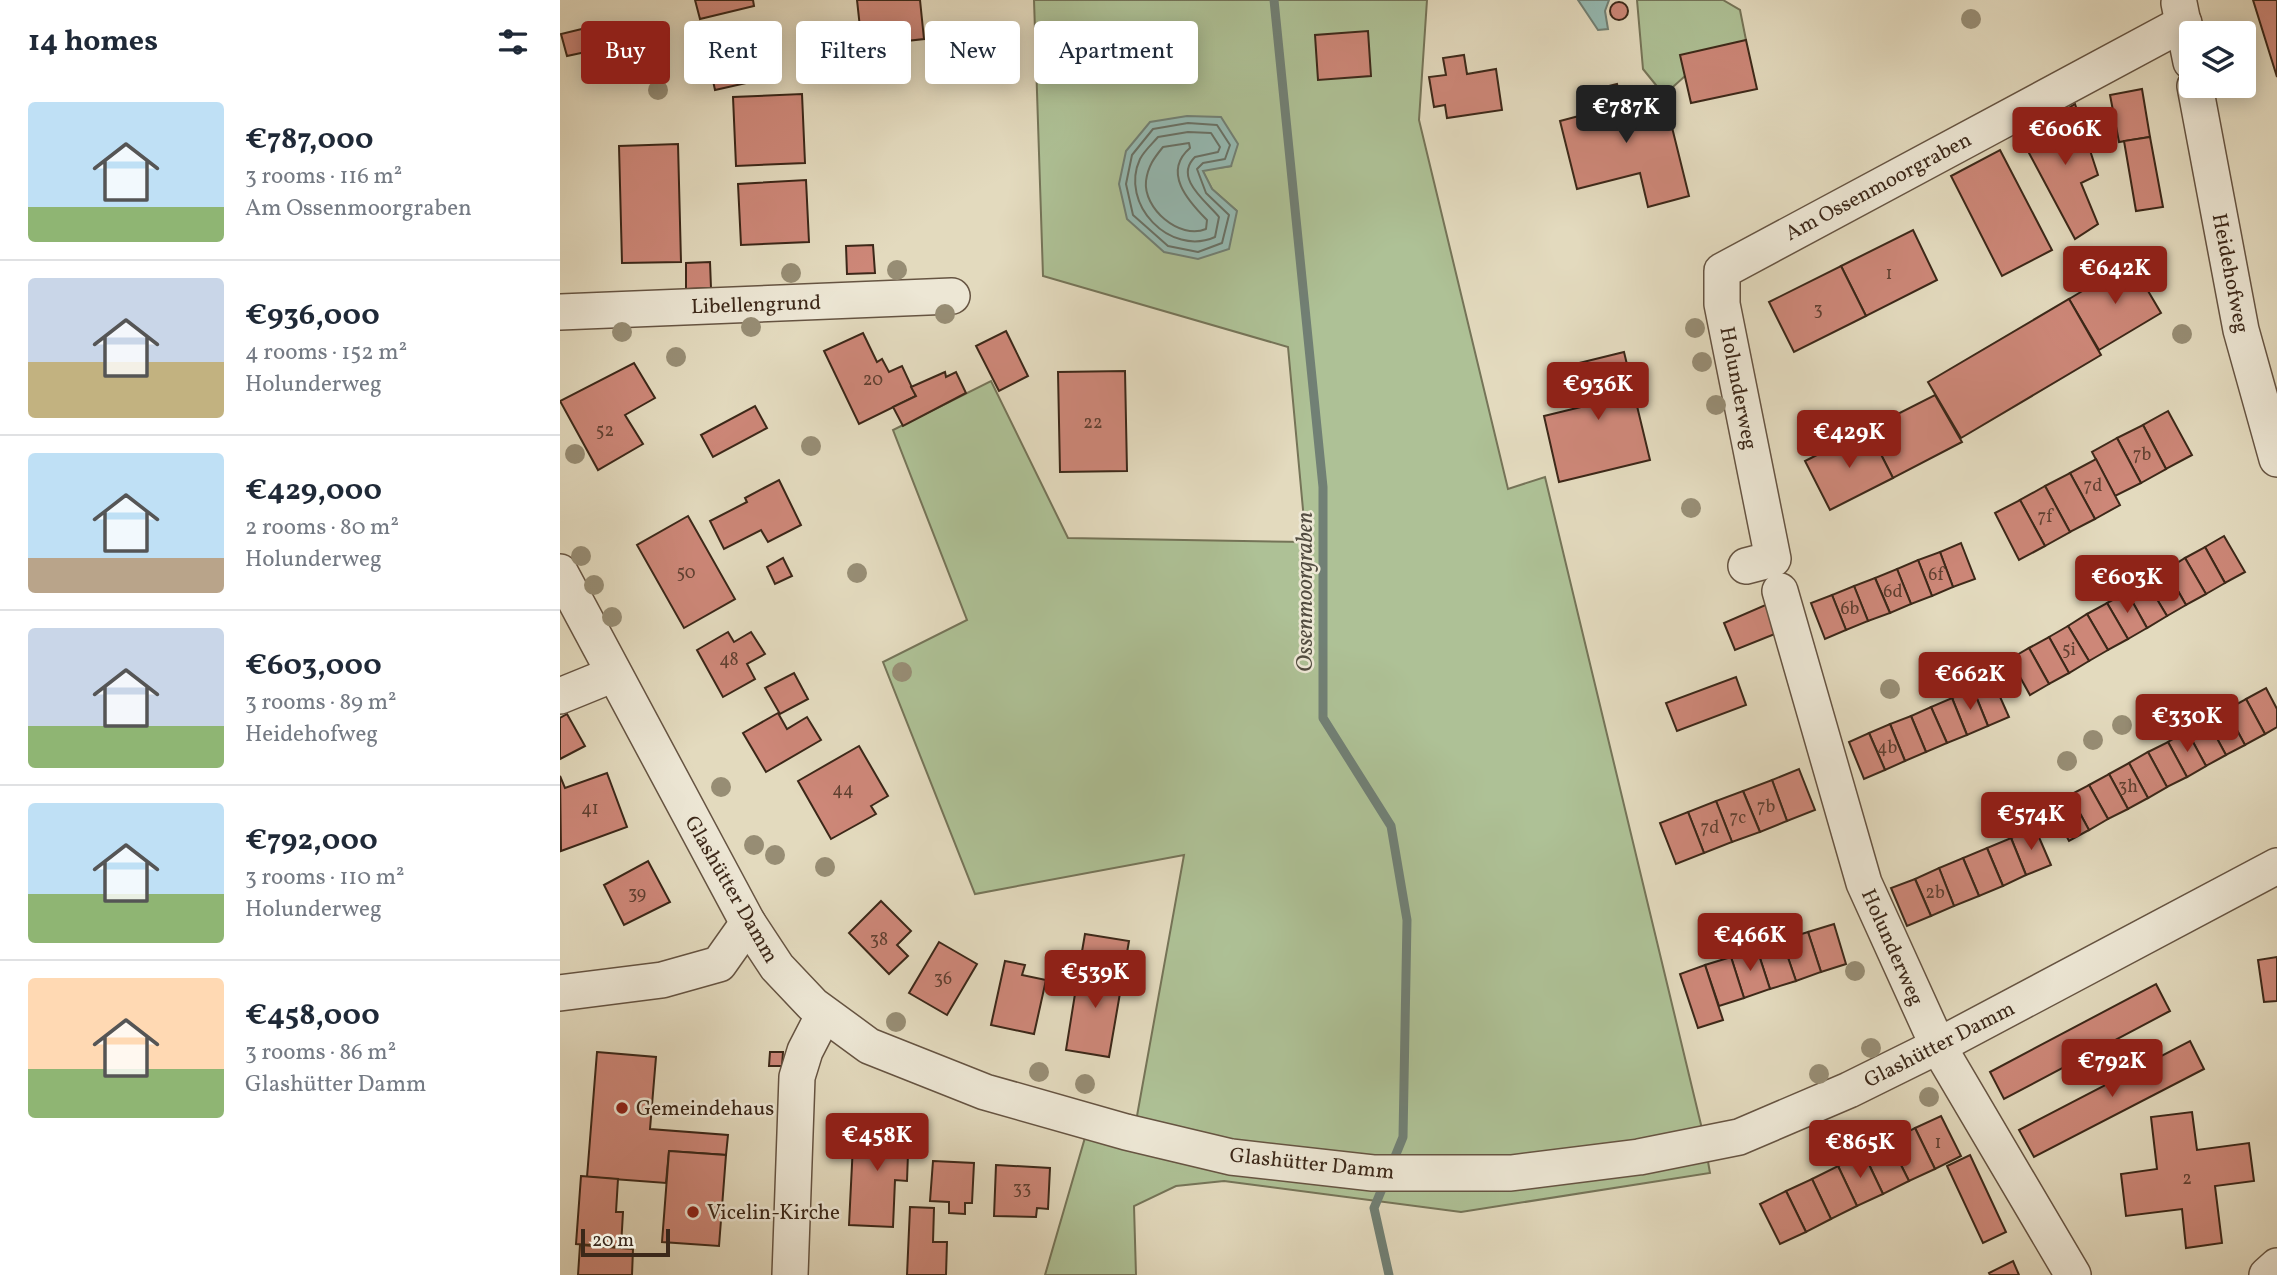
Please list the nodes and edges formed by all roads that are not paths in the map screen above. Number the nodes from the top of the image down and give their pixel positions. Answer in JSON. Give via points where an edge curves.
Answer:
{"nodes":[{"id":1,"x":2181,"y":12,"type":"edge"},
{"id":2,"x":2198,"y":98,"type":"edge"},
{"id":3,"x":1721,"y":271,"type":"joint"},
{"id":4,"x":952,"y":296,"type":"dead end"},
{"id":5,"x":560,"y":312,"type":"edge"},
{"id":6,"x":2277,"y":459,"type":"edge"},
{"id":7,"x":1746,"y":566,"type":"dead end"},
{"id":8,"x":560,"y":572,"type":"edge"},
{"id":9,"x":1780,"y":591,"type":"dead end"},
{"id":10,"x":614,"y":674,"type":"junction"},
{"id":11,"x":560,"y":696,"type":"edge"},
{"id":12,"x":2277,"y":866,"type":"edge"},
{"id":13,"x":748,"y":923,"type":"junction"},
{"id":14,"x":560,"y":993,"type":"edge"},
{"id":15,"x":824,"y":1014,"type":"junction"},
{"id":16,"x":1938,"y":1046,"type":"junction"},
{"id":17,"x":2277,"y":1266,"type":"edge"},
{"id":18,"x":790,"y":1275,"type":"edge"},
{"id":19,"x":2073,"y":1275,"type":"edge"},
{"id":20,"x":2267,"y":1275,"type":"edge"}],
"edges":[{"from":1,"to":3,"type":"street","name":"Am Ossenmoorgraben"},
{"from":2,"to":6,"type":"street","name":"Heidehofweg","via":[[2241,330]]},
{"from":3,"to":7,"type":"street","name":"Holunderweg","via":[[1722,304],[1773,559]]},
{"from":4,"to":5,"type":"street","name":"Libellengrund"},
{"from":8,"to":10,"type":"street","name":"Glashütter Damm"},
{"from":9,"to":16,"type":"street","name":"Holunderweg","via":[[1864,883]]},
{"from":10,"to":11,"type":"street"},
{"from":10,"to":13,"type":"street","name":"Glashütter Damm"},
{"from":12,"to":16,"type":"street","name":"Glashütter Damm"},
{"from":13,"to":14,"type":"street","via":[[719,964],[662,980]]},
{"from":13,"to":15,"type":"street","name":"Glashütter Damm","via":[[777,967]]},
{"from":15,"to":16,"type":"street","name":"Glashütter Damm","via":[[869,1046],[1011,1100],[1231,1157],[1373,1173],[1511,1173],[1639,1157],[1739,1137]]},
{"from":15,"to":18,"type":"street","via":[[797,1077]]},
{"from":16,"to":19,"type":"street","name":"Holunderweg"},
{"from":17,"to":20,"type":"street"}]}
